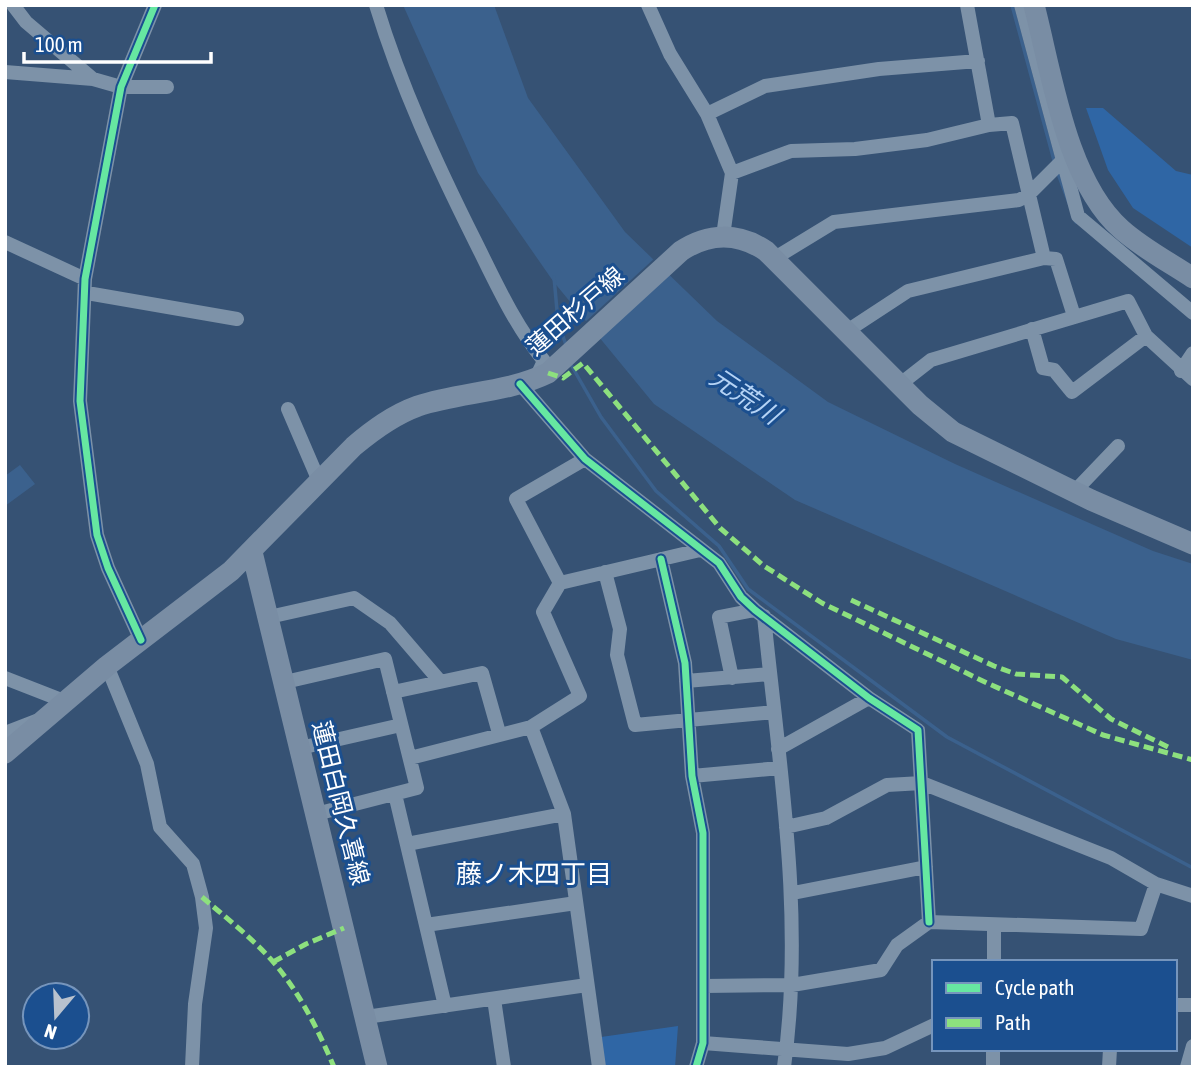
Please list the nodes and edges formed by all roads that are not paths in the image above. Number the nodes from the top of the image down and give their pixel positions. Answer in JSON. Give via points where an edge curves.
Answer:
{"nodes":[{"id":1,"x":13,"y":5,"type":"edge"},
{"id":2,"x":155,"y":5,"type":"edge"},
{"id":3,"x":376,"y":5,"type":"edge"},
{"id":4,"x":648,"y":5,"type":"edge"},
{"id":5,"x":967,"y":5,"type":"edge"},
{"id":6,"x":1021,"y":5,"type":"edge"},
{"id":7,"x":1034,"y":5,"type":"edge"},
{"id":8,"x":978,"y":61,"type":"junction"},
{"id":9,"x":5,"y":72,"type":"edge"},
{"id":10,"x":93,"y":79,"type":"junction"},
{"id":11,"x":121,"y":87,"type":"junction"},
{"id":12,"x":167,"y":87,"type":"dead end"},
{"id":13,"x":707,"y":114,"type":"junction"},
{"id":14,"x":989,"y":125,"type":"junction"},
{"id":15,"x":1062,"y":161,"type":"junction"},
{"id":16,"x":733,"y":173,"type":"junction"},
{"id":17,"x":1028,"y":195,"type":"junction"},
{"id":18,"x":723,"y":236,"type":"junction"},
{"id":19,"x":5,"y":242,"type":"edge"},
{"id":20,"x":775,"y":258,"type":"junction"},
{"id":21,"x":1044,"y":258,"type":"junction"},
{"id":22,"x":1193,"y":278,"type":"edge"},
{"id":23,"x":86,"y":286,"type":"junction"},
{"id":24,"x":1193,"y":313,"type":"edge"},
{"id":25,"x":1074,"y":316,"type":"junction"},
{"id":26,"x":237,"y":319,"type":"dead end"},
{"id":27,"x":1032,"y":329,"type":"junction"},
{"id":28,"x":847,"y":331,"type":"junction"},
{"id":29,"x":1146,"y":336,"type":"junction"},
{"id":30,"x":1193,"y":353,"type":"edge"},
{"id":31,"x":1187,"y":375,"type":"edge"},
{"id":32,"x":528,"y":381,"type":"junction"},
{"id":33,"x":899,"y":385,"type":"junction"},
{"id":34,"x":288,"y":409,"type":"dead end"},
{"id":35,"x":1118,"y":446,"type":"dead end"},
{"id":36,"x":585,"y":459,"type":"junction"},
{"id":37,"x":318,"y":481,"type":"junction"},
{"id":38,"x":1074,"y":492,"type":"junction"},
{"id":39,"x":1193,"y":544,"type":"edge"},
{"id":40,"x":700,"y":550,"type":"junction"},
{"id":41,"x":252,"y":552,"type":"junction"},
{"id":42,"x":661,"y":559,"type":"junction"},
{"id":43,"x":605,"y":572,"type":"junction"},
{"id":44,"x":560,"y":583,"type":"junction"},
{"id":45,"x":760,"y":613,"type":"junction"},
{"id":46,"x":269,"y":617,"type":"junction"},
{"id":47,"x":141,"y":640,"type":"junction"},
{"id":48,"x":107,"y":666,"type":"junction"},
{"id":49,"x":770,"y":674,"type":"junction"},
{"id":50,"x":5,"y":678,"type":"edge"},
{"id":51,"x":732,"y":678,"type":"junction"},
{"id":52,"x":439,"y":680,"type":"junction"},
{"id":53,"x":686,"y":681,"type":"junction"},
{"id":54,"x":285,"y":682,"type":"junction"},
{"id":55,"x":393,"y":692,"type":"junction"},
{"id":56,"x":869,"y":698,"type":"junction"},
{"id":57,"x":64,"y":701,"type":"junction"},
{"id":58,"x":774,"y":712,"type":"junction"},
{"id":59,"x":44,"y":720,"type":"junction"},
{"id":60,"x":687,"y":721,"type":"junction"},
{"id":61,"x":401,"y":725,"type":"junction"},
{"id":62,"x":531,"y":727,"type":"junction"},
{"id":63,"x":5,"y":733,"type":"edge"},
{"id":64,"x":499,"y":733,"type":"junction"},
{"id":65,"x":300,"y":748,"type":"junction"},
{"id":66,"x":778,"y":750,"type":"junction"},
{"id":67,"x":5,"y":753,"type":"edge"},
{"id":68,"x":410,"y":758,"type":"junction"},
{"id":69,"x":780,"y":768,"type":"junction"},
{"id":70,"x":692,"y":776,"type":"junction"},
{"id":71,"x":922,"y":783,"type":"junction"},
{"id":72,"x":395,"y":794,"type":"junction"},
{"id":73,"x":316,"y":814,"type":"junction"},
{"id":74,"x":564,"y":814,"type":"junction"},
{"id":75,"x":786,"y":827,"type":"junction"},
{"id":76,"x":407,"y":844,"type":"junction"},
{"id":77,"x":926,"y":867,"type":"junction"},
{"id":78,"x":1156,"y":884,"type":"junction"},
{"id":79,"x":793,"y":893,"type":"junction"},
{"id":80,"x":1193,"y":896,"type":"edge"},
{"id":81,"x":576,"y":903,"type":"junction"},
{"id":82,"x":929,"y":922,"type":"junction"},
{"id":83,"x":426,"y":925,"type":"junction"},
{"id":84,"x":994,"y":925,"type":"junction"},
{"id":85,"x":994,"y":960,"type":"edge"},
{"id":86,"x":587,"y":985,"type":"junction"},
{"id":87,"x":792,"y":985,"type":"junction"},
{"id":88,"x":704,"y":986,"type":"junction"},
{"id":89,"x":494,"y":999,"type":"junction"},
{"id":90,"x":445,"y":1006,"type":"junction"},
{"id":91,"x":366,"y":1017,"type":"junction"},
{"id":92,"x":932,"y":1026,"type":"edge"},
{"id":93,"x":702,"y":1043,"type":"junction"},
{"id":94,"x":1193,"y":1046,"type":"edge"},
{"id":95,"x":787,"y":1049,"type":"junction"},
{"id":96,"x":192,"y":1067,"type":"edge"},
{"id":97,"x":376,"y":1067,"type":"edge"},
{"id":98,"x":504,"y":1067,"type":"edge"},
{"id":99,"x":598,"y":1067,"type":"edge"},
{"id":100,"x":696,"y":1067,"type":"edge"},
{"id":101,"x":785,"y":1067,"type":"edge"},
{"id":102,"x":1187,"y":1067,"type":"edge"}],
"edges":[{"from":1,"to":10,"type":"street","via":[[26,22]]},
{"from":2,"to":11,"type":"street"},
{"from":3,"to":32,"type":"street","via":[[413,106],[463,217],[520,331],[544,360]]},
{"from":4,"to":13,"type":"street","via":[[670,54]]},
{"from":5,"to":8,"type":"street"},
{"from":6,"to":15,"type":"street"},
{"from":7,"to":22,"type":"main road","via":[[1066,130],[1093,196],[1120,229]]},
{"from":8,"to":13,"type":"street","via":[[879,69],[765,86]]},
{"from":8,"to":14,"type":"street"},
{"from":9,"to":10,"type":"street"},
{"from":10,"to":11,"type":"street"},
{"from":11,"to":12,"type":"street"},
{"from":11,"to":23,"type":"street"},
{"from":13,"to":16,"type":"street"},
{"from":14,"to":16,"type":"street","via":[[915,141],[826,151],[791,150]]},
{"from":14,"to":17,"type":"street","via":[[1012,123]]},
{"from":15,"to":17,"type":"street"},
{"from":15,"to":24,"type":"street","via":[[1078,216]]},
{"from":16,"to":18,"type":"street"},
{"from":17,"to":20,"type":"street","via":[[1005,202],[834,222]]},
{"from":17,"to":21,"type":"street"},
{"from":18,"to":20,"type":"main road","via":[[747,240]]},
{"from":18,"to":32,"type":"main road","name":"蓮田杉戸線","via":[[705,238],[681,251],[548,373]]},
{"from":19,"to":23,"type":"street"},
{"from":20,"to":28,"type":"main road"},
{"from":21,"to":25,"type":"street","via":[[1056,259]]},
{"from":21,"to":28,"type":"street","via":[[908,291]]},
{"from":23,"to":26,"type":"street"},
{"from":23,"to":47,"type":"street","via":[[80,401],[97,535]]},
{"from":25,"to":27,"type":"street"},
{"from":25,"to":29,"type":"street","via":[[1128,301]]},
{"from":27,"to":29,"type":"street","via":[[1043,368],[1054,370],[1072,392]]},
{"from":27,"to":33,"type":"street","via":[[931,360]]},
{"from":28,"to":33,"type":"main road"},
{"from":29,"to":31,"type":"street"},
{"from":30,"to":31,"type":"street"},
{"from":32,"to":36,"type":"street"},
{"from":32,"to":37,"type":"main road","name":"蓮田杉戸線","via":[[417,407],[394,417],[354,446]]},
{"from":33,"to":38,"type":"main road","via":[[953,432]]},
{"from":34,"to":37,"type":"street"},
{"from":35,"to":38,"type":"street"},
{"from":36,"to":40,"type":"street"},
{"from":36,"to":44,"type":"street","via":[[516,499]]},
{"from":37,"to":41,"type":"main road","name":"蓮田杉戸線"},
{"from":38,"to":39,"type":"main road"},
{"from":40,"to":42,"type":"street"},
{"from":40,"to":45,"type":"street","via":[[719,563],[741,597]]},
{"from":41,"to":46,"type":"main road","name":"蓮田白岡久喜線"},
{"from":41,"to":47,"type":"main road","name":"蓮田杉戸線"},
{"from":42,"to":43,"type":"street"},
{"from":42,"to":53,"type":"street"},
{"from":43,"to":44,"type":"street"},
{"from":43,"to":60,"type":"street","via":[[620,629],[617,655],[635,724]]},
{"from":44,"to":62,"type":"street","via":[[543,612],[580,696]]},
{"from":45,"to":49,"type":"street"},
{"from":45,"to":51,"type":"street","via":[[719,617]]},
{"from":45,"to":56,"type":"street"},
{"from":46,"to":52,"type":"street","via":[[354,598],[390,623]]},
{"from":46,"to":54,"type":"main road","name":"蓮田白岡久喜線"},
{"from":47,"to":48,"type":"main road","name":"蓮田杉戸線"},
{"from":48,"to":57,"type":"main road","name":"蓮田杉戸線"},
{"from":48,"to":96,"type":"street","via":[[146,764],[160,827],[193,864],[202,897],[206,928]]},
{"from":49,"to":51,"type":"street"},
{"from":49,"to":58,"type":"street"},
{"from":50,"to":57,"type":"street"},
{"from":51,"to":53,"type":"street"},
{"from":52,"to":55,"type":"street"},
{"from":52,"to":64,"type":"street","via":[[482,673]]},
{"from":53,"to":60,"type":"street"},
{"from":54,"to":55,"type":"street","via":[[385,659]]},
{"from":54,"to":65,"type":"main road","name":"蓮田白岡久喜線"},
{"from":55,"to":61,"type":"street"},
{"from":56,"to":66,"type":"street"},
{"from":56,"to":71,"type":"street","via":[[918,730]]},
{"from":57,"to":59,"type":"main road","name":"蓮田杉戸線"},
{"from":58,"to":60,"type":"street"},
{"from":58,"to":66,"type":"street"},
{"from":59,"to":63,"type":"street"},
{"from":59,"to":67,"type":"main road","name":"蓮田杉戸線"},
{"from":60,"to":70,"type":"street"},
{"from":61,"to":65,"type":"street"},
{"from":61,"to":68,"type":"street"},
{"from":62,"to":64,"type":"street"},
{"from":62,"to":74,"type":"street"},
{"from":64,"to":68,"type":"street"},
{"from":65,"to":73,"type":"main road","name":"蓮田白岡久喜線"},
{"from":66,"to":69,"type":"street"},
{"from":68,"to":72,"type":"street","via":[[417,788]]},
{"from":69,"to":70,"type":"street"},
{"from":69,"to":75,"type":"street"},
{"from":70,"to":88,"type":"street","via":[[703,832]]},
{"from":71,"to":75,"type":"street","via":[[887,785],[826,818]]},
{"from":71,"to":77,"type":"street"},
{"from":71,"to":78,"type":"street","via":[[1111,858]]},
{"from":72,"to":73,"type":"street"},
{"from":72,"to":76,"type":"street"},
{"from":73,"to":91,"type":"main road","name":"蓮田白岡久喜線"},
{"from":74,"to":76,"type":"street"},
{"from":74,"to":81,"type":"street"},
{"from":75,"to":79,"type":"street"},
{"from":76,"to":83,"type":"street"},
{"from":77,"to":79,"type":"street"},
{"from":77,"to":82,"type":"street"},
{"from":78,"to":80,"type":"street"},
{"from":78,"to":84,"type":"street","via":[[1141,929]]},
{"from":79,"to":87,"type":"street"},
{"from":81,"to":83,"type":"street"},
{"from":81,"to":86,"type":"street"},
{"from":82,"to":84,"type":"street"},
{"from":82,"to":87,"type":"street","via":[[897,946],[881,970]]},
{"from":83,"to":90,"type":"street"},
{"from":84,"to":85,"type":"street"},
{"from":86,"to":89,"type":"street"},
{"from":86,"to":99,"type":"street"},
{"from":87,"to":88,"type":"street"},
{"from":87,"to":95,"type":"street"},
{"from":88,"to":93,"type":"street"},
{"from":89,"to":90,"type":"street"},
{"from":89,"to":98,"type":"street"},
{"from":90,"to":91,"type":"street"},
{"from":91,"to":97,"type":"main road","name":"蓮田白岡久喜線"},
{"from":92,"to":95,"type":"street","via":[[885,1048],[848,1055]]},
{"from":93,"to":95,"type":"street"},
{"from":93,"to":100,"type":"street"},
{"from":94,"to":102,"type":"street"},
{"from":95,"to":101,"type":"street"}]}
